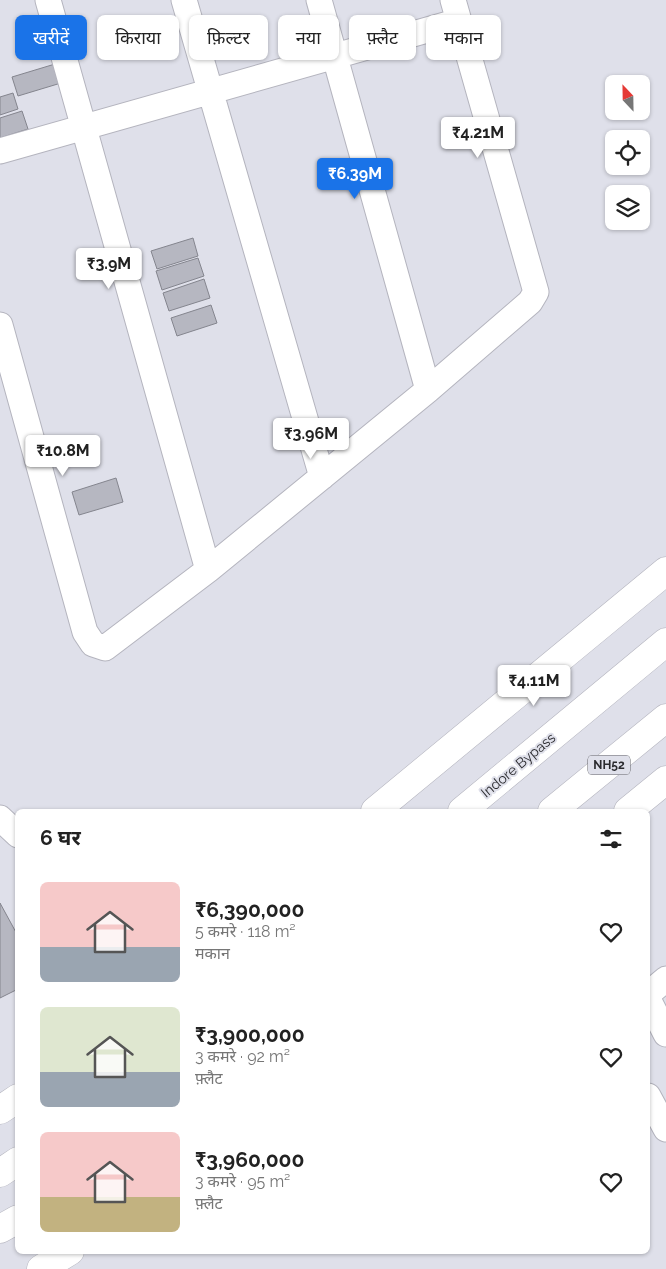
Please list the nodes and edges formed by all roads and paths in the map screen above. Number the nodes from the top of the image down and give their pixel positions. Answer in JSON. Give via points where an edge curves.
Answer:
{"nodes":[{"id":1,"x":48,"y":0,"type":"edge"},
{"id":2,"x":184,"y":0,"type":"edge"},
{"id":3,"x":320,"y":0,"type":"edge"},
{"id":4,"x":456,"y":10,"type":"edge"},
{"id":5,"x":324,"y":15,"type":"edge"},
{"id":6,"x":339,"y":55,"type":"edge"},
{"id":7,"x":322,"y":60,"type":"edge"},
{"id":8,"x":337,"y":60,"type":"edge"},
{"id":9,"x":210,"y":92,"type":"junction"},
{"id":10,"x":84,"y":127,"type":"junction"},
{"id":11,"x":0,"y":151,"type":"edge"},
{"id":12,"x":0,"y":325,"type":"edge"},
{"id":13,"x":428,"y":390,"type":"junction"},
{"id":14,"x":322,"y":477,"type":"junction"},
{"id":15,"x":208,"y":570,"type":"junction"},
{"id":16,"x":666,"y":570,"type":"edge"},
{"id":17,"x":666,"y":642,"type":"edge"},
{"id":18,"x":666,"y":718,"type":"edge"},
{"id":19,"x":666,"y":780,"type":"edge"},
{"id":20,"x":377,"y":809,"type":"edge"},
{"id":21,"x":464,"y":809,"type":"edge"},
{"id":22,"x":554,"y":809,"type":"edge"},
{"id":23,"x":630,"y":809,"type":"edge"},
{"id":24,"x":0,"y":818,"type":"edge"},
{"id":25,"x":15,"y":832,"type":"edge"},
{"id":26,"x":666,"y":979,"type":"edge"},
{"id":27,"x":650,"y":992,"type":"edge"},
{"id":28,"x":650,"y":1003,"type":"edge"},
{"id":29,"x":666,"y":1034,"type":"edge"},
{"id":30,"x":15,"y":1100,"type":"edge"},
{"id":31,"x":650,"y":1100,"type":"edge"},
{"id":32,"x":0,"y":1110,"type":"edge"},
{"id":33,"x":666,"y":1128,"type":"edge"},
{"id":34,"x":15,"y":1163,"type":"edge"},
{"id":35,"x":0,"y":1174,"type":"edge"},
{"id":36,"x":15,"y":1221,"type":"edge"},
{"id":37,"x":0,"y":1229,"type":"edge"},
{"id":38,"x":65,"y":1254,"type":"edge"},
{"id":39,"x":40,"y":1269,"type":"edge"}],
"edges":[{"from":1,"to":10,"type":"street"},
{"from":2,"to":9,"type":"street"},
{"from":3,"to":5,"type":"street"},
{"from":4,"to":6,"type":"street"},
{"from":4,"to":13,"type":"street","via":[[536,292],[530,302]]},
{"from":7,"to":9,"type":"street"},
{"from":8,"to":13,"type":"street"},
{"from":9,"to":10,"type":"street"},
{"from":9,"to":14,"type":"street"},
{"from":10,"to":11,"type":"street"},
{"from":10,"to":15,"type":"street"},
{"from":12,"to":15,"type":"street","via":[[85,632],[93,644],[105,648]]},
{"from":13,"to":14,"type":"street"},
{"from":14,"to":15,"type":"street"},
{"from":16,"to":20,"type":"main road"},
{"from":17,"to":21,"type":"main road","name":"Indore Bypass"},
{"from":18,"to":22,"type":"main road","number":"NH52"},
{"from":19,"to":23,"type":"main road"},
{"from":24,"to":25,"type":"street"},
{"from":26,"to":27,"type":"street"},
{"from":28,"to":29,"type":"street"},
{"from":30,"to":32,"type":"main road"},
{"from":31,"to":33,"type":"street"},
{"from":34,"to":35,"type":"main road"},
{"from":36,"to":37,"type":"main road"},
{"from":38,"to":39,"type":"main road"}]}
